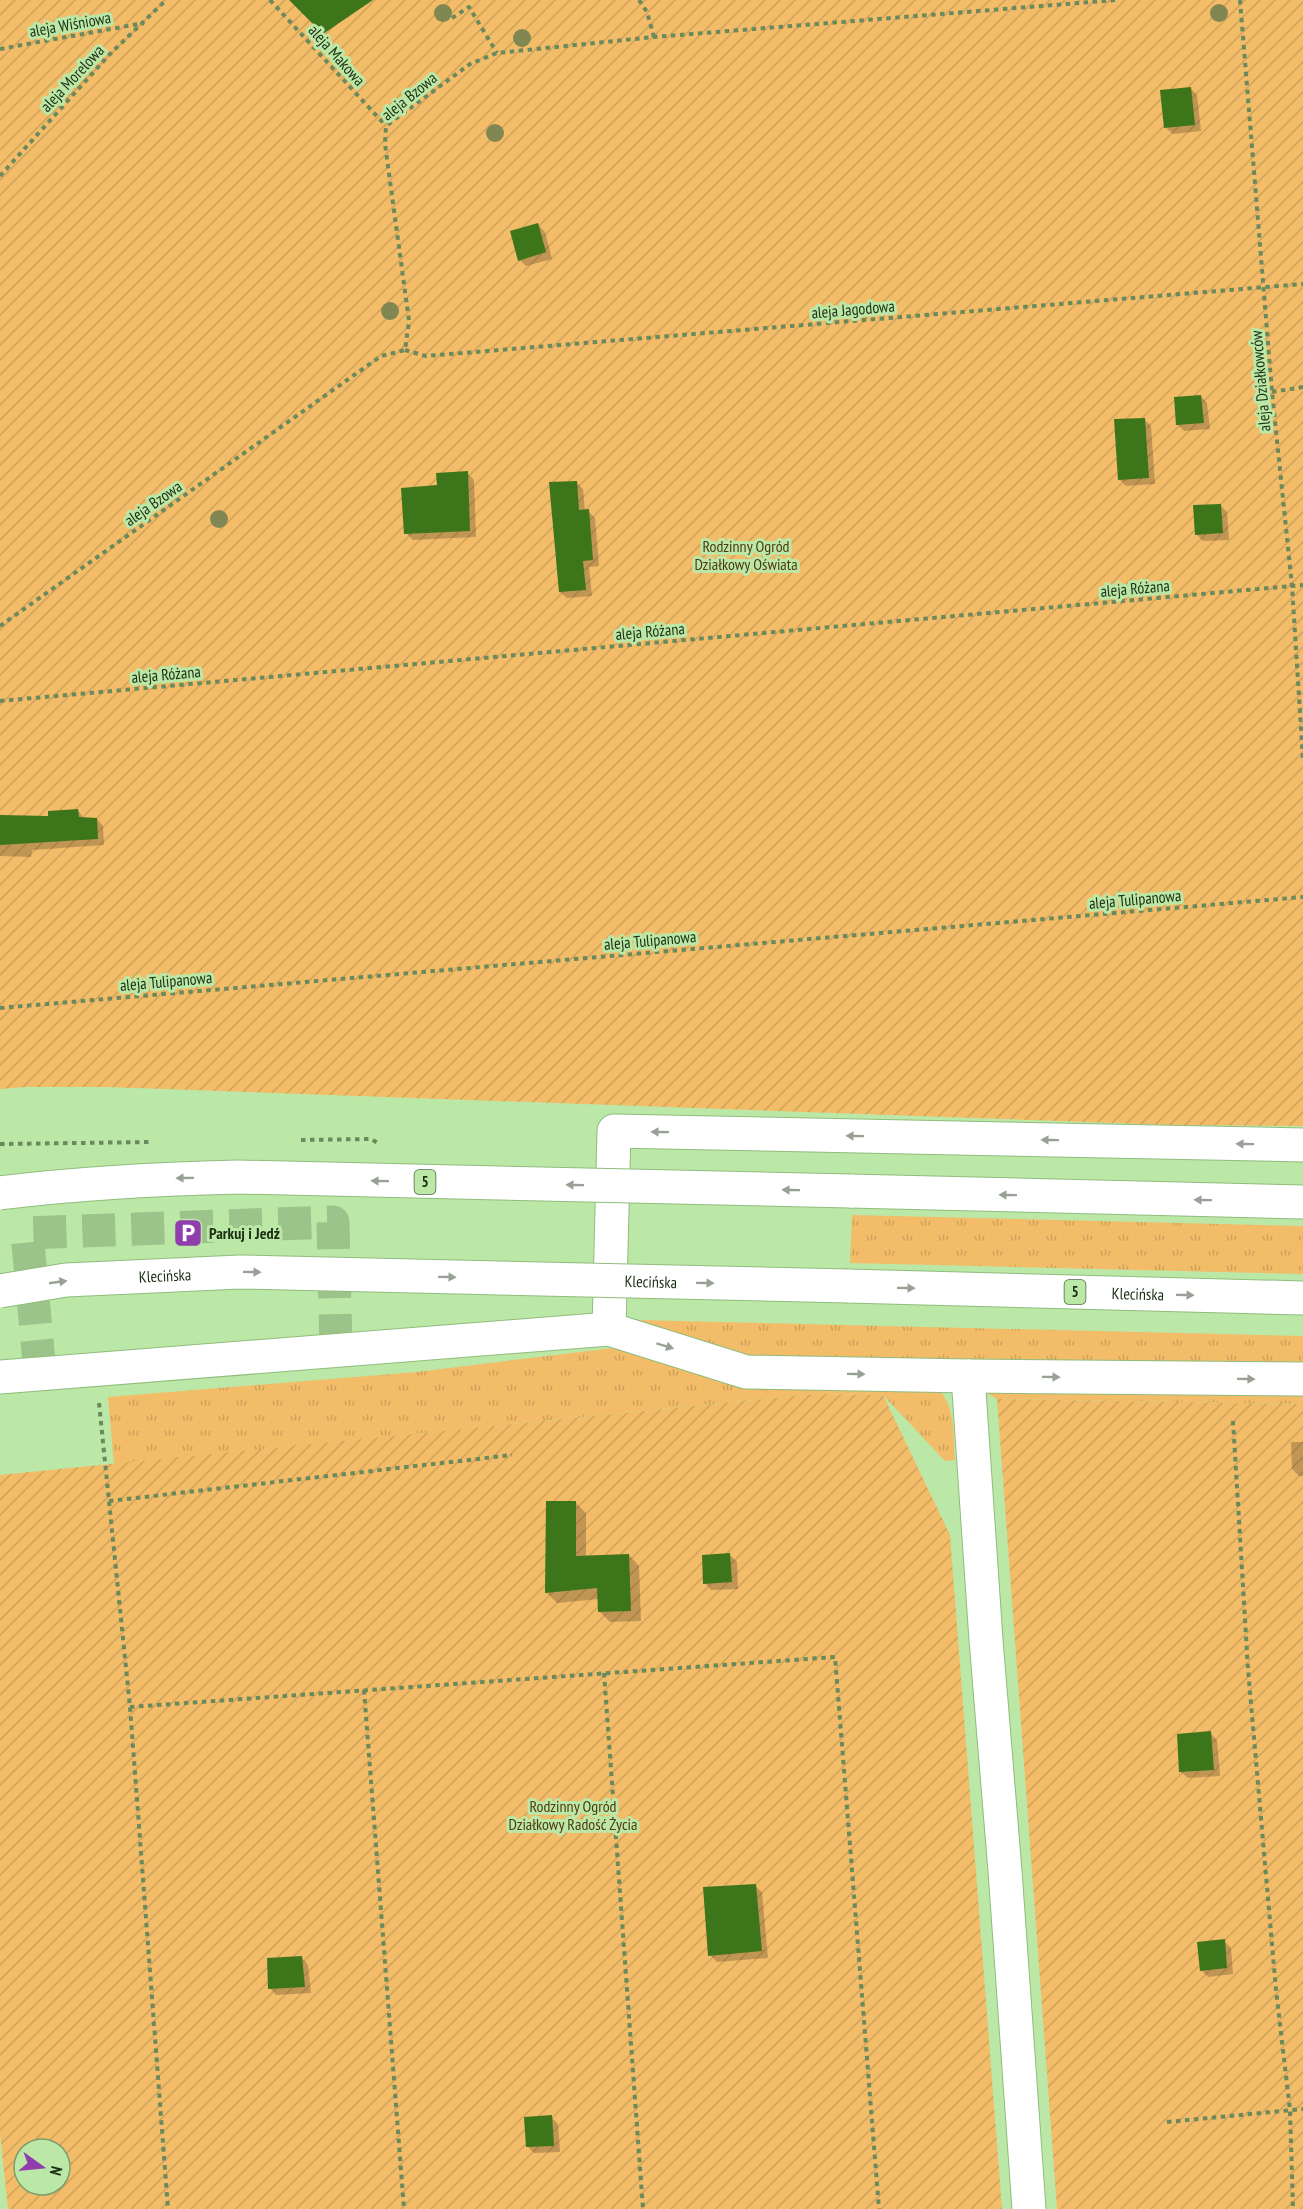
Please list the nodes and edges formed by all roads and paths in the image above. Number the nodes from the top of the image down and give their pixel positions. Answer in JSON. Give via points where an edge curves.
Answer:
{"nodes":[{"id":1,"x":166,"y":0,"type":"edge"},
{"id":2,"x":270,"y":0,"type":"edge"},
{"id":3,"x":639,"y":0,"type":"edge"},
{"id":4,"x":1116,"y":0,"type":"edge"},
{"id":5,"x":1240,"y":0,"type":"edge"},
{"id":6,"x":452,"y":18,"type":"dead end"},
{"id":7,"x":144,"y":23,"type":"junction"},
{"id":8,"x":654,"y":37,"type":"junction"},
{"id":9,"x":0,"y":49,"type":"edge"},
{"id":10,"x":497,"y":53,"type":"junction"},
{"id":11,"x":386,"y":126,"type":"junction"},
{"id":12,"x":0,"y":176,"type":"edge"},
{"id":13,"x":1303,"y":284,"type":"edge"},
{"id":14,"x":1264,"y":287,"type":"junction"},
{"id":15,"x":405,"y":350,"type":"junction"},
{"id":16,"x":1303,"y":387,"type":"edge"},
{"id":17,"x":1272,"y":393,"type":"junction"},
{"id":18,"x":1303,"y":585,"type":"edge"},
{"id":19,"x":1292,"y":586,"type":"junction"},
{"id":20,"x":0,"y":626,"type":"edge"},
{"id":21,"x":0,"y":701,"type":"edge"},
{"id":22,"x":1303,"y":760,"type":"edge"},
{"id":23,"x":1303,"y":897,"type":"edge"},
{"id":24,"x":0,"y":1008,"type":"edge"},
{"id":25,"x":1303,"y":1145,"type":"edge"},
{"id":26,"x":0,"y":1193,"type":"edge"},
{"id":27,"x":1303,"y":1202,"type":"edge"},
{"id":28,"x":0,"y":1291,"type":"edge"},
{"id":29,"x":1303,"y":1298,"type":"edge"},
{"id":30,"x":609,"y":1329,"type":"junction"},
{"id":31,"x":95,"y":1370,"type":"junction"},
{"id":32,"x":968,"y":1376,"type":"junction"},
{"id":33,"x":0,"y":1377,"type":"edge"},
{"id":34,"x":1303,"y":1379,"type":"edge"},
{"id":35,"x":1233,"y":1421,"type":"dead end"},
{"id":36,"x":512,"y":1455,"type":"dead end"},
{"id":37,"x":109,"y":1501,"type":"junction"},
{"id":38,"x":604,"y":1673,"type":"junction"},
{"id":39,"x":364,"y":1690,"type":"junction"},
{"id":40,"x":130,"y":1707,"type":"junction"},
{"id":41,"x":1303,"y":2109,"type":"edge"},
{"id":42,"x":1290,"y":2110,"type":"junction"},
{"id":43,"x":1167,"y":2122,"type":"dead end"},
{"id":44,"x":168,"y":2209,"type":"edge"},
{"id":45,"x":404,"y":2209,"type":"edge"},
{"id":46,"x":643,"y":2209,"type":"edge"},
{"id":47,"x":879,"y":2209,"type":"edge"},
{"id":48,"x":1029,"y":2209,"type":"edge"},
{"id":49,"x":1293,"y":2209,"type":"edge"}],
"edges":[{"from":1,"to":7,"type":"path","name":"aleja Morelowa"},
{"from":2,"to":11,"type":"path","name":"aleja Makowa"},
{"from":3,"to":8,"type":"path"},
{"from":4,"to":8,"type":"path","name":"aleja Bzowa"},
{"from":5,"to":14,"type":"path","name":"aleja Działkowców"},
{"from":6,"to":10,"type":"path","via":[[469,7]]},
{"from":7,"to":9,"type":"path","name":"aleja Wiśniowa"},
{"from":7,"to":12,"type":"path","name":"aleja Morelowa","via":[[109,55]]},
{"from":8,"to":10,"type":"path","name":"aleja Bzowa"},
{"from":10,"to":11,"type":"path","name":"aleja Bzowa","via":[[470,64]]},
{"from":11,"to":15,"type":"path","name":"aleja Bzowa","via":[[385,144],[409,321]]},
{"from":13,"to":14,"type":"path","name":"aleja Jagodowa"},
{"from":14,"to":15,"type":"path","name":"aleja Jagodowa","via":[[426,356]]},
{"from":14,"to":17,"type":"path","name":"aleja Działkowców"},
{"from":15,"to":20,"type":"path","name":"aleja Bzowa","via":[[381,356]]},
{"from":16,"to":17,"type":"path"},
{"from":17,"to":19,"type":"path","name":"aleja Działkowców"},
{"from":18,"to":19,"type":"path","name":"aleja Różana"},
{"from":19,"to":21,"type":"path","name":"aleja Różana"},
{"from":19,"to":22,"type":"path","name":"aleja Działkowców"},
{"from":23,"to":24,"type":"path","name":"aleja Tulipanowa"},
{"from":25,"to":30,"type":"main road","one_way":true,"via":[[614,1131]]},
{"from":27,"to":26,"type":"main road","number":"5","one_way":true,"bridge":true,"via":[[238,1177],[142,1179]]},
{"from":28,"to":29,"type":"main road","name":"Klecińska","number":"5","one_way":true,"bridge":true,"via":[[66,1280],[240,1272]]},
{"from":30,"to":31,"type":"main road"},
{"from":30,"to":32,"type":"main road","one_way":true,"via":[[746,1372]]},
{"from":31,"to":33,"type":"main road"},
{"from":31,"to":37,"type":"path"},
{"from":32,"to":34,"type":"main road","one_way":true},
{"from":32,"to":48,"type":"main road"},
{"from":35,"to":42,"type":"path","via":[[1248,1669]]},
{"from":36,"to":37,"type":"path"},
{"from":37,"to":40,"type":"path"},
{"from":38,"to":39,"type":"path"},
{"from":38,"to":46,"type":"path"},
{"from":38,"to":47,"type":"path","via":[[835,1657]]},
{"from":39,"to":40,"type":"path"},
{"from":39,"to":45,"type":"path"},
{"from":40,"to":44,"type":"path"},
{"from":41,"to":42,"type":"path"},
{"from":42,"to":43,"type":"path"},
{"from":42,"to":49,"type":"path"}]}
